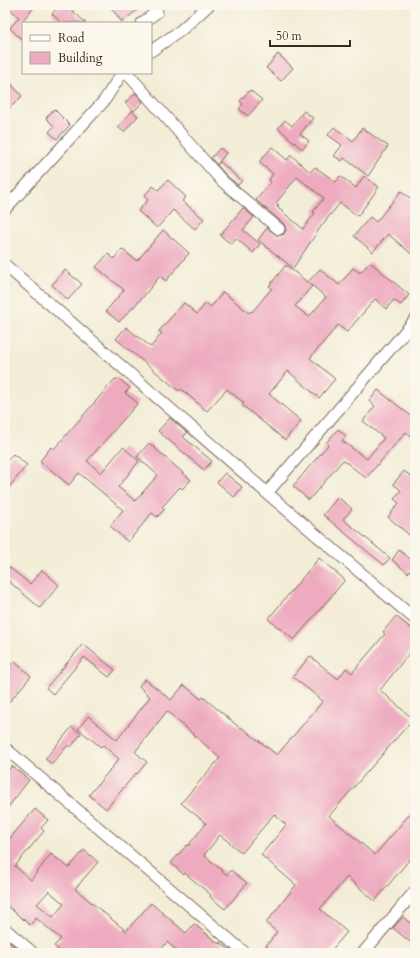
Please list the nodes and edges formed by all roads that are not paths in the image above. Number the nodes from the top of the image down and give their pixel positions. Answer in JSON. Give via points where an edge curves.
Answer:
{"nodes":[{"id":1,"x":154,"y":5,"type":"edge"},
{"id":2,"x":210,"y":5,"type":"edge"},
{"id":3,"x":143,"y":22,"type":"edge"},
{"id":4,"x":152,"y":50,"type":"edge"},
{"id":5,"x":121,"y":74,"type":"edge"},
{"id":6,"x":128,"y":74,"type":"edge"},
{"id":7,"x":5,"y":209,"type":"edge"},
{"id":8,"x":279,"y":230,"type":"dead end"},
{"id":9,"x":5,"y":264,"type":"edge"},
{"id":10,"x":415,"y":320,"type":"edge"},
{"id":11,"x":267,"y":494,"type":"junction"},
{"id":12,"x":415,"y":619,"type":"edge"},
{"id":13,"x":5,"y":748,"type":"edge"},
{"id":14,"x":415,"y":891,"type":"edge"},
{"id":15,"x":5,"y":929,"type":"edge"},
{"id":16,"x":33,"y":953,"type":"edge"},
{"id":17,"x":245,"y":953,"type":"edge"},
{"id":18,"x":363,"y":953,"type":"edge"}],
"edges":[{"from":1,"to":3,"type":"street","via":[[157,12]]},
{"from":2,"to":4,"type":"street","via":[[180,31]]},
{"from":5,"to":7,"type":"street","via":[[104,101]]},
{"from":6,"to":8,"type":"street","via":[[222,181]]},
{"from":9,"to":11,"type":"street"},
{"from":10,"to":11,"type":"street"},
{"from":11,"to":12,"type":"street"},
{"from":13,"to":17,"type":"street"},
{"from":14,"to":18,"type":"street"},
{"from":15,"to":16,"type":"street"}]}
